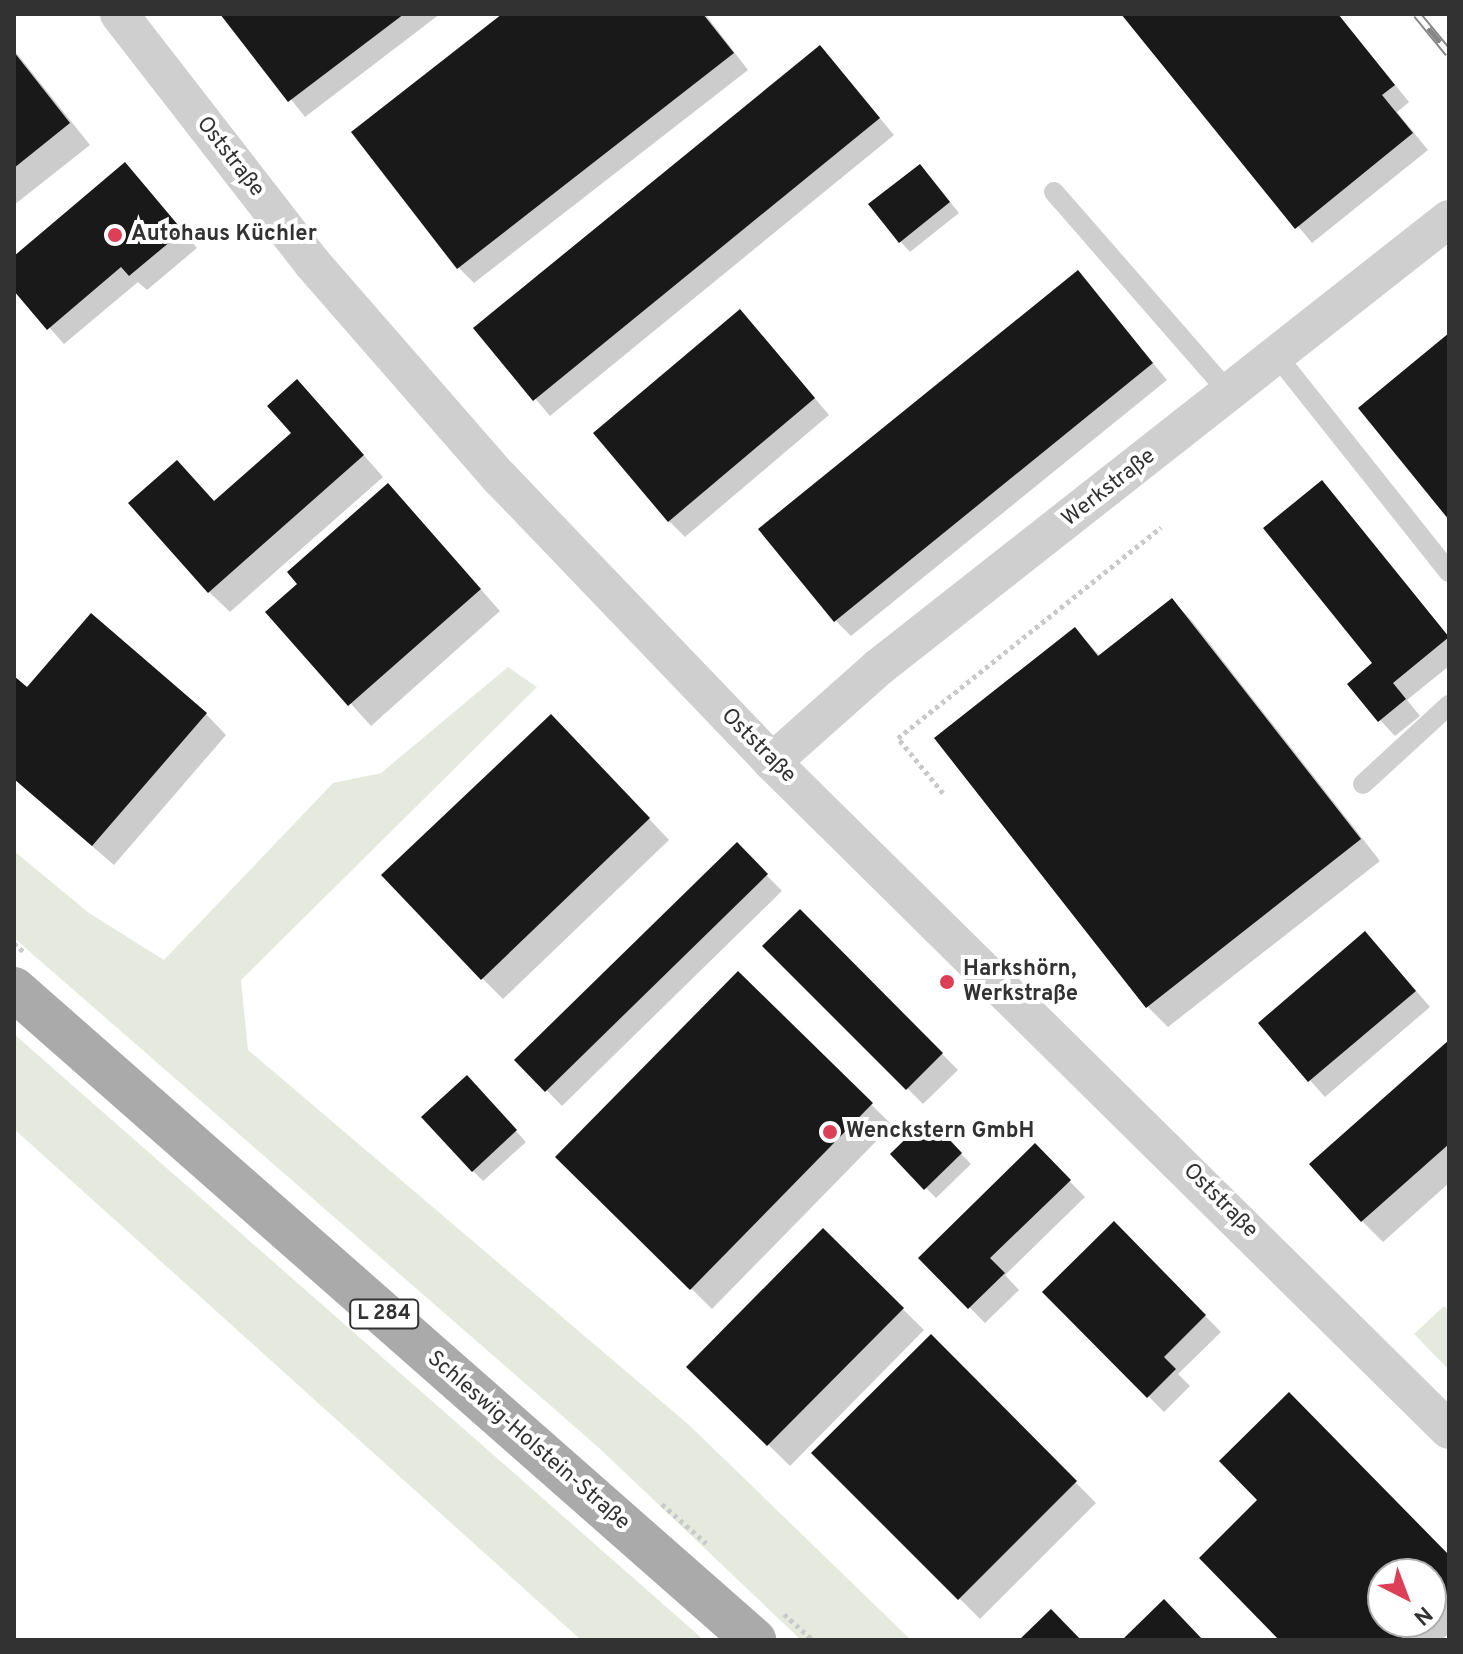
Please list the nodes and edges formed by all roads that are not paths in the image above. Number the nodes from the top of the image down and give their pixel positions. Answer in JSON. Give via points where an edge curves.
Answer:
{"nodes":[{"id":1,"x":119,"y":14,"type":"edge"},
{"id":2,"x":1054,"y":192,"type":"dead end"},
{"id":3,"x":1449,"y":219,"type":"edge"},
{"id":4,"x":1277,"y":356,"type":"junction"},
{"id":5,"x":1230,"y":394,"type":"junction"},
{"id":6,"x":1449,"y":572,"type":"edge"},
{"id":7,"x":1449,"y":705,"type":"edge"},
{"id":8,"x":772,"y":762,"type":"junction"},
{"id":9,"x":1363,"y":784,"type":"dead end"},
{"id":10,"x":14,"y":989,"type":"edge"},
{"id":11,"x":1449,"y":1430,"type":"edge"},
{"id":12,"x":754,"y":1640,"type":"edge"}],
"edges":[{"from":1,"to":8,"type":"street","name":"Oststraße","via":[[356,315],[485,462]]},
{"from":2,"to":5,"type":"lane"},
{"from":3,"to":4,"type":"street","name":"Werkstraße"},
{"from":4,"to":5,"type":"street","name":"Werkstraße"},
{"from":4,"to":6,"type":"lane"},
{"from":5,"to":8,"type":"street","name":"Werkstraße","via":[[879,667]]},
{"from":7,"to":9,"type":"lane"},
{"from":8,"to":11,"type":"street","name":"Oststraße"},
{"from":10,"to":12,"type":"main road","name":"Schleswig-Holstein-Straße","number":"L 284"}]}
